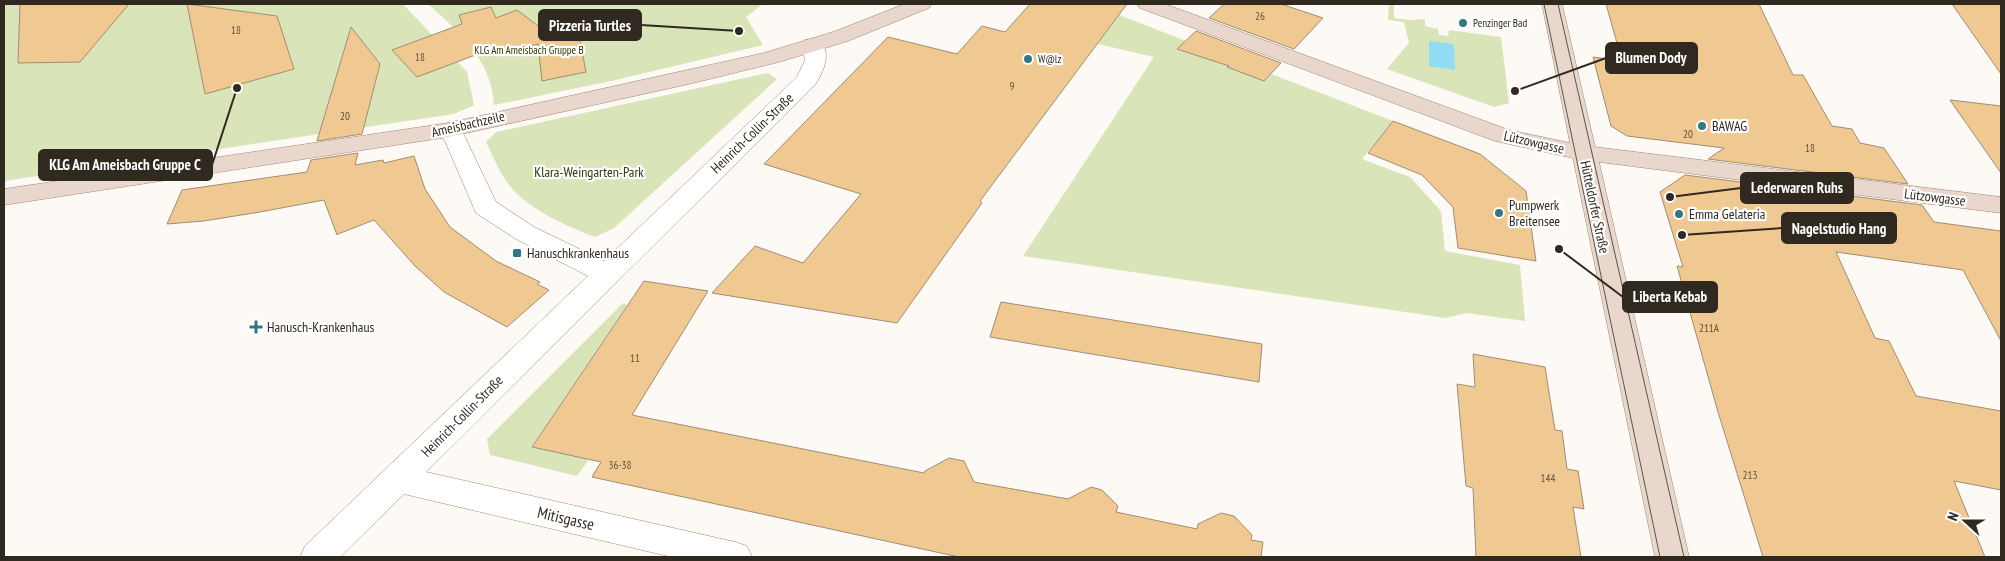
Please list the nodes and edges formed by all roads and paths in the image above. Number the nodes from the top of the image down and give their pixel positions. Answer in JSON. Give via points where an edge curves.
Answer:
{"nodes":[{"id":1,"x":922,"y":4,"type":"edge"},
{"id":2,"x":1147,"y":4,"type":"edge"},
{"id":3,"x":1552,"y":4,"type":"edge"},
{"id":4,"x":813,"y":45,"type":"junction"},
{"id":5,"x":448,"y":130,"type":"junction"},
{"id":6,"x":1583,"y":153,"type":"junction"},
{"id":7,"x":4,"y":197,"type":"edge"},
{"id":8,"x":2001,"y":205,"type":"edge"},
{"id":9,"x":606,"y":274,"type":"junction"},
{"id":10,"x":398,"y":480,"type":"junction"},
{"id":11,"x":317,"y":557,"type":"edge"},
{"id":12,"x":735,"y":557,"type":"edge"},
{"id":13,"x":1672,"y":557,"type":"edge"}],
"edges":[{"from":1,"to":4,"type":"street","name":"Ameisbachzeile"},
{"from":2,"to":6,"type":"street","name":"Lützowgasse","via":[[1503,136]]},
{"from":3,"to":6,"type":"street","name":"Hütteldorfer Straße"},
{"from":4,"to":5,"type":"street","name":"Ameisbachzeile","via":[[723,69]]},
{"from":4,"to":9,"type":"street","name":"Heinrich-Collin-Straße","via":[[816,60],[807,80]]},
{"from":5,"to":7,"type":"street","name":"Ameisbachzeile"},
{"from":5,"to":9,"type":"street","via":[[456,140],[485,207],[525,233]]},
{"from":6,"to":8,"type":"street","name":"Lützowgasse"},
{"from":6,"to":13,"type":"street","name":"Hütteldorfer Straße"},
{"from":9,"to":10,"type":"street","name":"Heinrich-Collin-Straße"},
{"from":10,"to":11,"type":"street","name":"Heinrich-Collin-Straße"},
{"from":10,"to":12,"type":"street","name":"Mitisgasse"}]}
